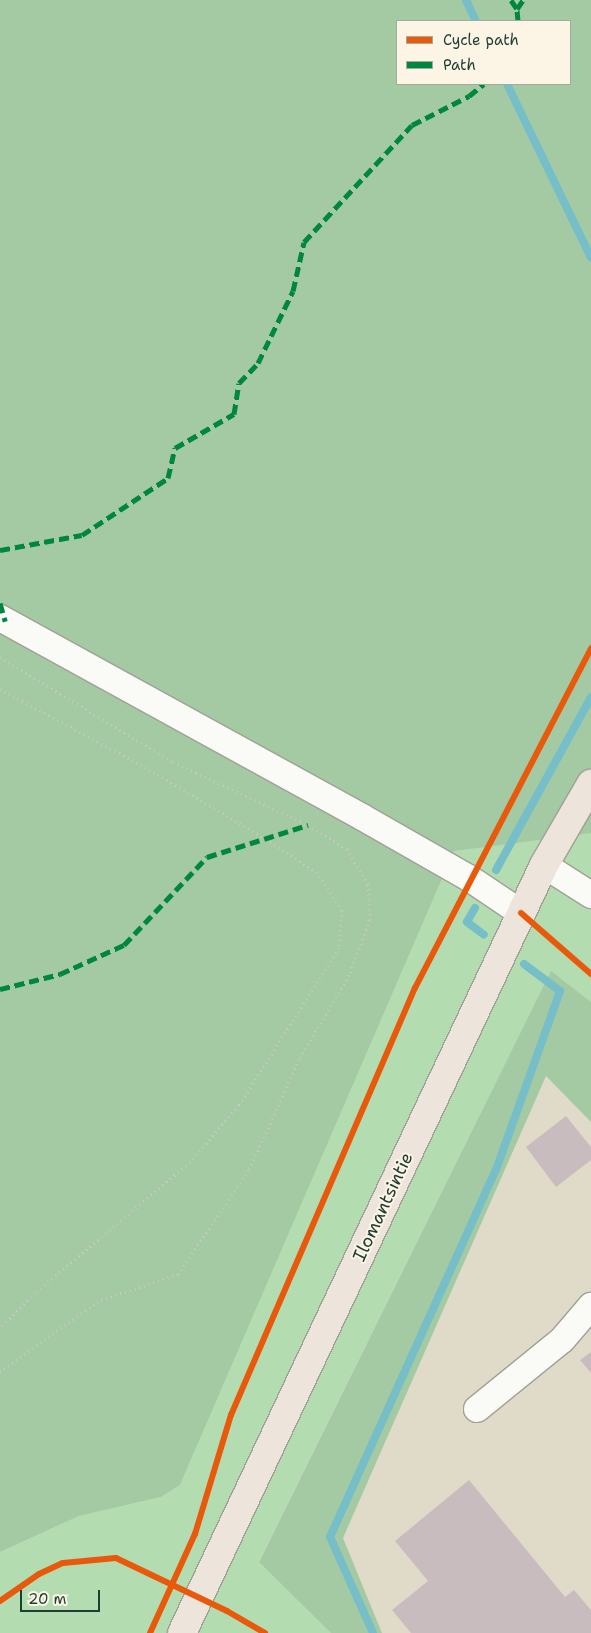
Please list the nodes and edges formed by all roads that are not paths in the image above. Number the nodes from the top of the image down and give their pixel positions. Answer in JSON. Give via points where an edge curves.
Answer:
{"nodes":[{"id":1,"x":0,"y":618,"type":"edge"},
{"id":2,"x":591,"y":784,"type":"edge"},
{"id":3,"x":544,"y":865,"type":"junction"},
{"id":4,"x":591,"y":895,"type":"edge"},
{"id":5,"x":521,"y":913,"type":"junction"},
{"id":6,"x":591,"y":1306,"type":"edge"},
{"id":7,"x":477,"y":1409,"type":"dead end"},
{"id":8,"x":182,"y":1633,"type":"edge"}],
"edges":[{"from":1,"to":5,"type":"street","via":[[469,878]]},
{"from":2,"to":3,"type":"main road","name":"Ilomantsintie"},
{"from":3,"to":4,"type":"street"},
{"from":3,"to":5,"type":"main road","name":"Ilomantsintie"},
{"from":5,"to":8,"type":"main road","name":"Ilomantsintie"},
{"from":6,"to":7,"type":"street","via":[[562,1340]]}]}
